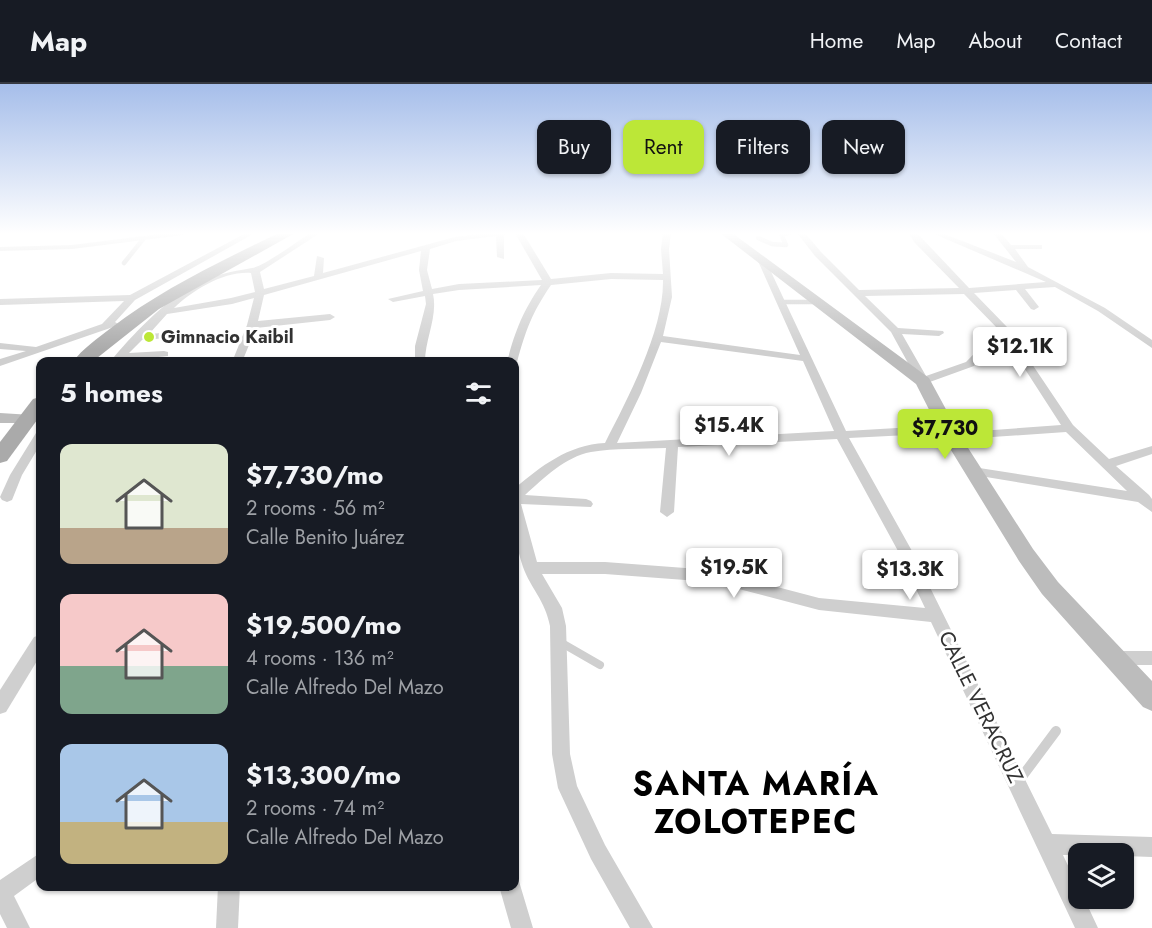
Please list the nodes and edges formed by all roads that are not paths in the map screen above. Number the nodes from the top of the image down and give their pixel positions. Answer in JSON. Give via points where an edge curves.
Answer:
{"nodes":[{"id":1,"x":178,"y":272,"type":"edge"},
{"id":2,"x":209,"y":272,"type":"edge"},
{"id":3,"x":235,"y":272,"type":"edge"},
{"id":4,"x":255,"y":272,"type":"edge"},
{"id":5,"x":318,"y":272,"type":"edge"},
{"id":6,"x":331,"y":272,"type":"edge"},
{"id":7,"x":423,"y":272,"type":"edge"},
{"id":8,"x":542,"y":272,"type":"edge"},
{"id":9,"x":667,"y":272,"type":"edge"},
{"id":10,"x":768,"y":272,"type":"edge"},
{"id":11,"x":777,"y":272,"type":"edge"},
{"id":12,"x":837,"y":272,"type":"edge"},
{"id":13,"x":949,"y":272,"type":"edge"},
{"id":14,"x":1035,"y":272,"type":"edge"},
{"id":15,"x":318,"y":276,"type":"junction"},
{"id":16,"x":667,"y":277,"type":"junction"},
{"id":17,"x":548,"y":282,"type":"junction"},
{"id":18,"x":1060,"y":284,"type":"junction"},
{"id":19,"x":182,"y":286,"type":"junction"},
{"id":20,"x":1019,"y":288,"type":"junction"},
{"id":21,"x":427,"y":291,"type":"junction"},
{"id":22,"x":968,"y":291,"type":"junction"},
{"id":23,"x":858,"y":293,"type":"junction"},
{"id":24,"x":260,"y":294,"type":"junction"},
{"id":25,"x":132,"y":298,"type":"junction"},
{"id":26,"x":393,"y":299,"type":"dead end"},
{"id":27,"x":0,"y":302,"type":"edge"},
{"id":28,"x":782,"y":302,"type":"junction"},
{"id":29,"x":816,"y":302,"type":"junction"},
{"id":30,"x":1034,"y":307,"type":"dead end"},
{"id":31,"x":168,"y":308,"type":"junction"},
{"id":32,"x":330,"y":317,"type":"dead end"},
{"id":33,"x":130,"y":321,"type":"junction"},
{"id":34,"x":252,"y":325,"type":"junction"},
{"id":35,"x":106,"y":326,"type":"junction"},
{"id":36,"x":1004,"y":329,"type":"junction"},
{"id":37,"x":895,"y":331,"type":"junction"},
{"id":38,"x":939,"y":333,"type":"dead end"},
{"id":39,"x":175,"y":335,"type":"dead end"},
{"id":40,"x":140,"y":337,"type":"junction"},
{"id":41,"x":656,"y":338,"type":"junction"},
{"id":42,"x":1152,"y":345,"type":"edge"},
{"id":43,"x":0,"y":346,"type":"edge"},
{"id":44,"x":38,"y":348,"type":"junction"},
{"id":45,"x":164,"y":354,"type":"dead end"},
{"id":46,"x":87,"y":357,"type":"edge"},
{"id":47,"x":119,"y":357,"type":"edge"},
{"id":48,"x":136,"y":357,"type":"edge"},
{"id":49,"x":239,"y":357,"type":"edge"},
{"id":50,"x":420,"y":357,"type":"edge"},
{"id":51,"x":513,"y":357,"type":"edge"},
{"id":52,"x":808,"y":359,"type":"junction"},
{"id":53,"x":0,"y":363,"type":"edge"},
{"id":54,"x":923,"y":381,"type":"junction"},
{"id":55,"x":36,"y":408,"type":"edge"},
{"id":56,"x":0,"y":418,"type":"edge"},
{"id":57,"x":26,"y":419,"type":"junction"},
{"id":58,"x":1069,"y":428,"type":"junction"},
{"id":59,"x":950,"y":433,"type":"junction"},
{"id":60,"x":842,"y":436,"type":"junction"},
{"id":61,"x":36,"y":442,"type":"edge"},
{"id":62,"x":672,"y":445,"type":"junction"},
{"id":63,"x":609,"y":447,"type":"junction"},
{"id":64,"x":1152,"y":450,"type":"edge"},
{"id":65,"x":0,"y":456,"type":"edge"},
{"id":66,"x":1107,"y":464,"type":"junction"},
{"id":67,"x":972,"y":471,"type":"junction"},
{"id":68,"x":519,"y":494,"type":"edge"},
{"id":69,"x":7,"y":497,"type":"dead end"},
{"id":70,"x":519,"y":499,"type":"edge"},
{"id":71,"x":1150,"y":502,"type":"edge"},
{"id":72,"x":585,"y":504,"type":"dead end"},
{"id":73,"x":667,"y":512,"type":"dead end"},
{"id":74,"x":519,"y":519,"type":"edge"},
{"id":75,"x":531,"y":568,"type":"junction"},
{"id":76,"x":936,"y":616,"type":"junction"},
{"id":77,"x":558,"y":641,"type":"junction"},
{"id":78,"x":36,"y":648,"type":"edge"},
{"id":79,"x":1114,"y":658,"type":"junction"},
{"id":80,"x":1152,"y":658,"type":"edge"},
{"id":81,"x":600,"y":665,"type":"dead end"},
{"id":82,"x":1152,"y":699,"type":"edge"},
{"id":83,"x":0,"y":706,"type":"edge"},
{"id":84,"x":1056,"y":731,"type":"dead end"},
{"id":85,"x":1018,"y":782,"type":"junction"},
{"id":86,"x":1046,"y":844,"type":"junction"},
{"id":87,"x":1152,"y":847,"type":"edge"},
{"id":88,"x":36,"y":866,"type":"edge"},
{"id":89,"x":229,"y":891,"type":"edge"},
{"id":90,"x":511,"y":891,"type":"edge"},
{"id":91,"x":0,"y":892,"type":"edge"},
{"id":92,"x":19,"y":928,"type":"edge"},
{"id":93,"x":227,"y":928,"type":"edge"},
{"id":94,"x":522,"y":928,"type":"edge"},
{"id":95,"x":642,"y":928,"type":"edge"},
{"id":96,"x":1087,"y":928,"type":"edge"}],
"edges":[{"from":1,"to":25,"type":"street"},
{"from":2,"to":19,"type":"main road"},
{"from":3,"to":31,"type":"street","via":[[189,292]]},
{"from":4,"to":24,"type":"street"},
{"from":5,"to":15,"type":"street"},
{"from":6,"to":15,"type":"street"},
{"from":7,"to":21,"type":"street"},
{"from":8,"to":17,"type":"street"},
{"from":9,"to":16,"type":"street"},
{"from":10,"to":28,"type":"street","name":"CALLE VERACRUZ"},
{"from":11,"to":29,"type":"main road"},
{"from":12,"to":23,"type":"street"},
{"from":13,"to":22,"type":"street"},
{"from":14,"to":18,"type":"street"},
{"from":15,"to":24,"type":"street"},
{"from":16,"to":17,"type":"street","via":[[611,276]]},
{"from":16,"to":41,"type":"street","via":[[664,315]]},
{"from":17,"to":21,"type":"street"},
{"from":17,"to":51,"type":"street","via":[[529,309]]},
{"from":18,"to":20,"type":"street"},
{"from":18,"to":42,"type":"street"},
{"from":19,"to":31,"type":"street"},
{"from":19,"to":33,"type":"main road"},
{"from":20,"to":22,"type":"street"},
{"from":20,"to":30,"type":"street"},
{"from":21,"to":26,"type":"street"},
{"from":21,"to":50,"type":"street","via":[[431,304]]},
{"from":22,"to":23,"type":"street"},
{"from":22,"to":36,"type":"street"},
{"from":23,"to":37,"type":"street"},
{"from":24,"to":31,"type":"street","via":[[217,304]]},
{"from":24,"to":34,"type":"street"},
{"from":25,"to":27,"type":"street"},
{"from":25,"to":35,"type":"street"},
{"from":28,"to":29,"type":"lane"},
{"from":28,"to":52,"type":"street","name":"CALLE VERACRUZ"},
{"from":29,"to":54,"type":"main road"},
{"from":31,"to":40,"type":"street"},
{"from":32,"to":34,"type":"street"},
{"from":33,"to":35,"type":"street"},
{"from":33,"to":46,"type":"main road"},
{"from":34,"to":49,"type":"street"},
{"from":35,"to":44,"type":"street"},
{"from":36,"to":54,"type":"street","via":[[970,364]]},
{"from":36,"to":58,"type":"street"},
{"from":37,"to":38,"type":"street"},
{"from":37,"to":54,"type":"street"},
{"from":39,"to":40,"type":"street"},
{"from":40,"to":47,"type":"street"},
{"from":41,"to":52,"type":"street"},
{"from":41,"to":63,"type":"street","via":[[630,407]]},
{"from":43,"to":44,"type":"street"},
{"from":44,"to":53,"type":"street"},
{"from":45,"to":48,"type":"street"},
{"from":52,"to":60,"type":"street","name":"CALLE VERACRUZ"},
{"from":54,"to":59,"type":"main road"},
{"from":55,"to":57,"type":"main road"},
{"from":56,"to":57,"type":"main road"},
{"from":57,"to":65,"type":"main road"},
{"from":58,"to":59,"type":"street"},
{"from":58,"to":66,"type":"street"},
{"from":59,"to":60,"type":"street"},
{"from":59,"to":67,"type":"main road"},
{"from":60,"to":62,"type":"street"},
{"from":60,"to":76,"type":"street","name":"CALLE VERACRUZ"},
{"from":61,"to":69,"type":"street"},
{"from":62,"to":63,"type":"street"},
{"from":62,"to":73,"type":"street"},
{"from":63,"to":68,"type":"street","via":[[573,452]]},
{"from":64,"to":66,"type":"street"},
{"from":66,"to":71,"type":"street"},
{"from":67,"to":71,"type":"street"},
{"from":67,"to":79,"type":"main road","via":[[1050,588]]},
{"from":70,"to":72,"type":"street"},
{"from":74,"to":75,"type":"street"},
{"from":75,"to":76,"type":"street","via":[[605,568],[712,576],[811,602]]},
{"from":75,"to":77,"type":"street","via":[[554,608]]},
{"from":76,"to":85,"type":"street","name":"CALLE VERACRUZ"},
{"from":77,"to":81,"type":"lane"},
{"from":77,"to":95,"type":"street","via":[[561,754],[568,788],[598,852]]},
{"from":78,"to":83,"type":"street"},
{"from":79,"to":80,"type":"street"},
{"from":79,"to":82,"type":"main road"},
{"from":84,"to":85,"type":"lane"},
{"from":85,"to":86,"type":"street","name":"CALLE VERACRUZ"},
{"from":86,"to":87,"type":"street"},
{"from":86,"to":96,"type":"street","name":"CALLE VERACRUZ"},
{"from":88,"to":91,"type":"street"},
{"from":89,"to":93,"type":"street"},
{"from":90,"to":94,"type":"street"},
{"from":91,"to":92,"type":"street"}]}
